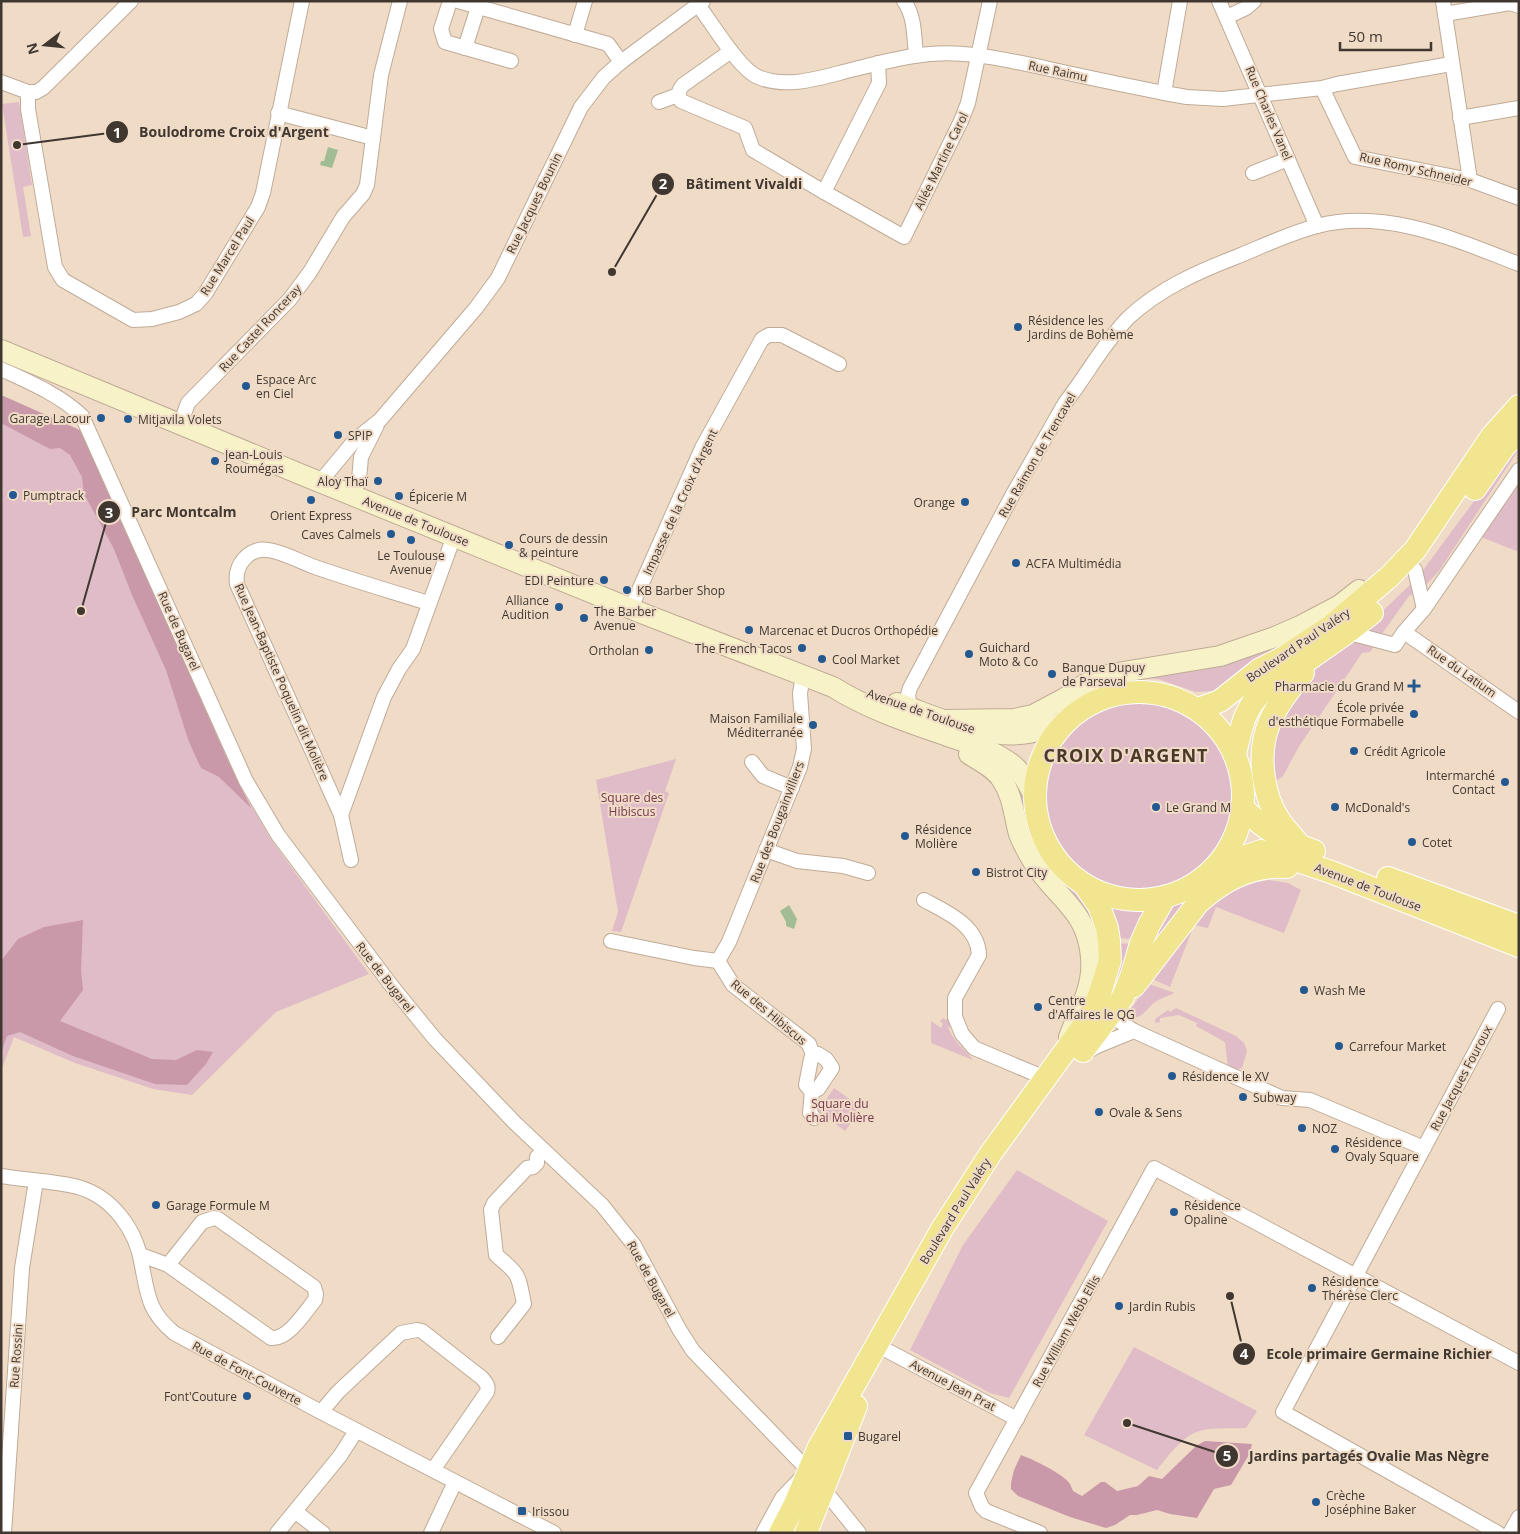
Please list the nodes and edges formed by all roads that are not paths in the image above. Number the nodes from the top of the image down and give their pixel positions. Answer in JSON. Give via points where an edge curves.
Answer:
{"nodes":[{"id":1,"x":132,"y":1,"type":"edge"},
{"id":2,"x":302,"y":1,"type":"edge"},
{"id":3,"x":400,"y":1,"type":"edge"},
{"id":4,"x":450,"y":1,"type":"edge"},
{"id":5,"x":458,"y":1,"type":"edge"},
{"id":6,"x":585,"y":1,"type":"edge"},
{"id":7,"x":904,"y":1,"type":"edge"},
{"id":8,"x":990,"y":1,"type":"edge"},
{"id":9,"x":1180,"y":1,"type":"edge"},
{"id":10,"x":1219,"y":1,"type":"edge"},
{"id":11,"x":1254,"y":1,"type":"edge"},
{"id":12,"x":700,"y":3,"type":"edge"},
{"id":13,"x":1519,"y":6,"type":"edge"},
{"id":14,"x":478,"y":7,"type":"junction"},
{"id":15,"x":1444,"y":8,"type":"edge"},
{"id":16,"x":1227,"y":17,"type":"junction"},
{"id":17,"x":575,"y":35,"type":"junction"},
{"id":18,"x":465,"y":48,"type":"junction"},
{"id":19,"x":731,"y":51,"type":"junction"},
{"id":20,"x":978,"y":54,"type":"junction"},
{"id":21,"x":916,"y":55,"type":"junction"},
{"id":22,"x":511,"y":61,"type":"dead end"},
{"id":23,"x":621,"y":62,"type":"junction"},
{"id":24,"x":878,"y":63,"type":"junction"},
{"id":25,"x":1451,"y":64,"type":"junction"},
{"id":26,"x":1,"y":82,"type":"edge"},
{"id":27,"x":1322,"y":88,"type":"junction"},
{"id":28,"x":28,"y":92,"type":"junction"},
{"id":29,"x":1164,"y":93,"type":"junction"},
{"id":30,"x":678,"y":95,"type":"junction"},
{"id":31,"x":1261,"y":96,"type":"junction"},
{"id":32,"x":659,"y":102,"type":"dead end"},
{"id":33,"x":1519,"y":108,"type":"edge"},
{"id":34,"x":278,"y":113,"type":"junction"},
{"id":35,"x":1460,"y":118,"type":"junction"},
{"id":36,"x":373,"y":138,"type":"junction"},
{"id":37,"x":1288,"y":159,"type":"junction"},
{"id":38,"x":1253,"y":173,"type":"dead end"},
{"id":39,"x":1470,"y":180,"type":"junction"},
{"id":40,"x":824,"y":192,"type":"junction"},
{"id":41,"x":1519,"y":198,"type":"edge"},
{"id":42,"x":1317,"y":226,"type":"junction"},
{"id":43,"x":1519,"y":264,"type":"edge"},
{"id":44,"x":1,"y":350,"type":"edge"},
{"id":45,"x":839,"y":364,"type":"dead end"},
{"id":46,"x":1,"y":370,"type":"edge"},
{"id":47,"x":1519,"y":406,"type":"edge"},
{"id":48,"x":380,"y":420,"type":"junction"},
{"id":49,"x":180,"y":424,"type":"junction"},
{"id":50,"x":1519,"y":431,"type":"edge"},
{"id":51,"x":342,"y":456,"type":"junction"},
{"id":52,"x":360,"y":466,"type":"junction"},
{"id":53,"x":1519,"y":470,"type":"edge"},
{"id":54,"x":320,"y":482,"type":"junction"},
{"id":55,"x":352,"y":495,"type":"junction"},
{"id":56,"x":454,"y":536,"type":"junction"},
{"id":57,"x":1410,"y":565,"type":"junction"},
{"id":58,"x":428,"y":603,"type":"junction"},
{"id":59,"x":631,"y":608,"type":"junction"},
{"id":60,"x":1424,"y":609,"type":"junction"},
{"id":61,"x":1404,"y":632,"type":"junction"},
{"id":62,"x":1345,"y":634,"type":"junction"},
{"id":63,"x":1312,"y":657,"type":"junction"},
{"id":64,"x":804,"y":676,"type":"junction"},
{"id":65,"x":833,"y":686,"type":"junction"},
{"id":66,"x":910,"y":708,"type":"junction"},
{"id":67,"x":1198,"y":710,"type":"junction"},
{"id":68,"x":1519,"y":712,"type":"edge"},
{"id":69,"x":1067,"y":720,"type":"junction"},
{"id":70,"x":937,"y":725,"type":"junction"},
{"id":71,"x":1235,"y":754,"type":"junction"},
{"id":72,"x":752,"y":762,"type":"dead end"},
{"id":73,"x":792,"y":788,"type":"junction"},
{"id":74,"x":1035,"y":798,"type":"junction"},
{"id":75,"x":1243,"y":808,"type":"junction"},
{"id":76,"x":342,"y":816,"type":"junction"},
{"id":77,"x":1299,"y":845,"type":"junction"},
{"id":78,"x":766,"y":850,"type":"junction"},
{"id":79,"x":351,"y":860,"type":"dead end"},
{"id":80,"x":1215,"y":868,"type":"junction"},
{"id":81,"x":1331,"y":872,"type":"junction"},
{"id":82,"x":868,"y":873,"type":"dead end"},
{"id":83,"x":1086,"y":886,"type":"junction"},
{"id":84,"x":1165,"y":897,"type":"junction"},
{"id":85,"x":924,"y":900,"type":"dead end"},
{"id":86,"x":1519,"y":926,"type":"edge"},
{"id":87,"x":611,"y":941,"type":"dead end"},
{"id":88,"x":1519,"y":946,"type":"edge"},
{"id":89,"x":718,"y":961,"type":"junction"},
{"id":90,"x":1118,"y":1004,"type":"junction"},
{"id":91,"x":1498,"y":1009,"type":"dead end"},
{"id":92,"x":1134,"y":1031,"type":"junction"},
{"id":93,"x":813,"y":1055,"type":"junction"},
{"id":94,"x":1071,"y":1055,"type":"junction"},
{"id":95,"x":1045,"y":1078,"type":"junction"},
{"id":96,"x":812,"y":1091,"type":"junction"},
{"id":97,"x":814,"y":1118,"type":"dead end"},
{"id":98,"x":1424,"y":1148,"type":"junction"},
{"id":99,"x":540,"y":1154,"type":"junction"},
{"id":100,"x":1,"y":1176,"type":"edge"},
{"id":101,"x":36,"y":1181,"type":"junction"},
{"id":102,"x":141,"y":1255,"type":"junction"},
{"id":103,"x":168,"y":1265,"type":"junction"},
{"id":104,"x":1356,"y":1277,"type":"junction"},
{"id":105,"x":498,"y":1337,"type":"dead end"},
{"id":106,"x":888,"y":1351,"type":"junction"},
{"id":107,"x":1519,"y":1363,"type":"edge"},
{"id":108,"x":321,"y":1412,"type":"junction"},
{"id":109,"x":1017,"y":1419,"type":"junction"},
{"id":110,"x":356,"y":1430,"type":"junction"},
{"id":111,"x":433,"y":1470,"type":"junction"},
{"id":112,"x":809,"y":1471,"type":"junction"},
{"id":113,"x":5,"y":1478,"type":"edge"},
{"id":114,"x":455,"y":1482,"type":"junction"},
{"id":115,"x":823,"y":1489,"type":"junction"},
{"id":116,"x":296,"y":1512,"type":"junction"},
{"id":117,"x":1519,"y":1517,"type":"edge"},
{"id":118,"x":4,"y":1533,"type":"edge"},
{"id":119,"x":277,"y":1533,"type":"edge"},
{"id":120,"x":323,"y":1533,"type":"edge"},
{"id":121,"x":431,"y":1533,"type":"edge"},
{"id":122,"x":554,"y":1533,"type":"edge"},
{"id":123,"x":763,"y":1533,"type":"edge"},
{"id":124,"x":780,"y":1533,"type":"edge"},
{"id":125,"x":806,"y":1533,"type":"edge"},
{"id":126,"x":859,"y":1533,"type":"edge"},
{"id":127,"x":1040,"y":1533,"type":"edge"},
{"id":128,"x":1498,"y":1533,"type":"edge"},
{"id":129,"x":1510,"y":1533,"type":"edge"}],
"edges":[{"from":1,"to":28,"type":"street","via":[[43,88]]},
{"from":2,"to":34,"type":"street","name":"Rue Marcel Paul"},
{"from":3,"to":36,"type":"street","name":"Rue Castel Ronceray","via":[[381,75]]},
{"from":4,"to":18,"type":"street","via":[[441,29],[444,42]]},
{"from":5,"to":14,"type":"street"},
{"from":6,"to":17,"type":"street"},
{"from":7,"to":21,"type":"street","via":[[912,21]]},
{"from":8,"to":20,"type":"street","name":"Allée Martine Carol"},
{"from":9,"to":29,"type":"street"},
{"from":10,"to":16,"type":"street","name":"Rue Charles Vanel"},
{"from":11,"to":16,"type":"street"},
{"from":12,"to":19,"type":"street","name":"Rue Raimu"},
{"from":12,"to":23,"type":"street","name":"Rue Jacques Bounin"},
{"from":13,"to":15,"type":"street","via":[[1510,3]]},
{"from":14,"to":17,"type":"street"},
{"from":14,"to":18,"type":"street"},
{"from":15,"to":25,"type":"street"},
{"from":16,"to":31,"type":"street","name":"Rue Charles Vanel"},
{"from":17,"to":23,"type":"street","via":[[608,44]]},
{"from":18,"to":22,"type":"street"},
{"from":19,"to":24,"type":"street","name":"Rue Raimu","via":[[757,77],[790,82]]},
{"from":19,"to":30,"type":"street","via":[[683,85]]},
{"from":20,"to":21,"type":"street","name":"Rue Raimu"},
{"from":20,"to":29,"type":"street","name":"Rue Raimu"},
{"from":20,"to":40,"type":"street","name":"Allée Martine Carol","via":[[961,121],[904,237]]},
{"from":21,"to":24,"type":"street","name":"Rue Raimu"},
{"from":23,"to":48,"type":"street","name":"Rue Jacques Bounin","via":[[581,107],[498,278]]},
{"from":24,"to":40,"type":"street","via":[[879,84]]},
{"from":25,"to":27,"type":"street","name":"Rue Raimu"},
{"from":25,"to":35,"type":"street"},
{"from":26,"to":28,"type":"street"},
{"from":27,"to":31,"type":"street","name":"Rue Raimu"},
{"from":27,"to":39,"type":"street","name":"Rue Romy Schneider","via":[[1355,157]]},
{"from":28,"to":34,"type":"street","name":"Rue Marcel Paul","via":[[28,109],[55,267],[63,280],[132,320],[179,312],[196,304],[205,294],[258,207]]},
{"from":29,"to":31,"type":"street","name":"Rue Raimu","via":[[1210,99]]},
{"from":30,"to":32,"type":"street"},
{"from":30,"to":40,"type":"street","via":[[690,106],[745,128],[753,150]]},
{"from":31,"to":37,"type":"street","name":"Rue Charles Vanel"},
{"from":33,"to":35,"type":"street"},
{"from":34,"to":36,"type":"street"},
{"from":35,"to":39,"type":"street"},
{"from":36,"to":49,"type":"street","name":"Rue Castel Ronceray","via":[[363,194],[343,217],[290,299],[188,403]]},
{"from":37,"to":38,"type":"street"},
{"from":37,"to":42,"type":"street","name":"Rue Charles Vanel"},
{"from":39,"to":41,"type":"street","name":"Rue Romy Schneider"},
{"from":42,"to":43,"type":"street","name":"Rue Raimon de Trencavel","via":[[1381,222],[1419,229]]},
{"from":42,"to":66,"type":"street","name":"Rue Raimon de Trencavel","via":[[1193,274],[1160,293],[1107,341],[1065,403],[1013,494],[910,688]]},
{"from":44,"to":49,"type":"main road","name":"Avenue de Toulouse"},
{"from":45,"to":59,"type":"street","name":"Impasse de la Croix d'Argent","via":[[782,335],[769,335],[762,339],[702,448]]},
{"from":46,"to":99,"type":"street","name":"Rue de Bugarel","via":[[59,398],[82,416],[258,804],[394,989]]},
{"from":47,"to":57,"type":"main road","name":"Boulevard Paul Valéry","via":[[1492,436],[1426,534]]},
{"from":48,"to":51,"type":"street","name":"Rue Jacques Bounin","via":[[355,440]]},
{"from":48,"to":52,"type":"street","name":"Rue Jacques Bounin","via":[[361,457]]},
{"from":49,"to":54,"type":"main road","name":"Avenue de Toulouse"},
{"from":50,"to":57,"type":"main road","name":"Boulevard Paul Valéry","via":[[1492,463],[1442,537]]},
{"from":51,"to":52,"type":"street","via":[[350,457]]},
{"from":51,"to":54,"type":"street","name":"Rue Jacques Bounin"},
{"from":52,"to":55,"type":"street","name":"Rue Jacques Bounin","via":[[359,480]]},
{"from":53,"to":60,"type":"street"},
{"from":54,"to":55,"type":"main road","name":"Avenue de Toulouse"},
{"from":55,"to":56,"type":"main road","name":"Avenue de Toulouse"},
{"from":56,"to":58,"type":"street"},
{"from":56,"to":59,"type":"main road","name":"Avenue de Toulouse"},
{"from":57,"to":60,"type":"street"},
{"from":57,"to":62,"type":"main road","name":"Boulevard Paul Valéry","via":[[1406,582]]},
{"from":57,"to":67,"type":"main road","name":"Boulevard Paul Valéry","via":[[1330,627],[1259,670],[1220,701]]},
{"from":57,"to":70,"type":"main road","via":[[1387,568],[1340,605],[1300,626],[1220,656],[1111,674],[1085,684],[1034,715]]},
{"from":58,"to":76,"type":"street","via":[[413,649],[384,697]]},
{"from":58,"to":76,"type":"street","name":"Rue Jean-Baptiste Poquelin dit Molière","via":[[268,550],[252,553],[240,565],[236,577],[243,598]]},
{"from":59,"to":64,"type":"main road","name":"Avenue de Toulouse"},
{"from":60,"to":61,"type":"street"},
{"from":61,"to":62,"type":"street","via":[[1395,645]]},
{"from":61,"to":68,"type":"street","name":"Rue du Latium"},
{"from":62,"to":63,"type":"main road","name":"Boulevard Paul Valéry"},
{"from":63,"to":71,"type":"main road","name":"Boulevard Paul Valéry","via":[[1261,693],[1249,706]]},
{"from":63,"to":77,"type":"main road","via":[[1275,708],[1266,727],[1262,747],[1268,800]]},
{"from":64,"to":65,"type":"main road","name":"Avenue de Toulouse"},
{"from":64,"to":73,"type":"street","name":"Rue des Bougainvilliers","via":[[800,692],[804,749]]},
{"from":65,"to":66,"type":"main road","name":"Avenue de Toulouse","via":[[854,688]]},
{"from":65,"to":70,"type":"main road","name":"Avenue de Toulouse","via":[[851,698]]},
{"from":66,"to":70,"type":"main road","name":"Avenue de Toulouse"},
{"from":67,"to":69,"type":"main road","via":[[1170,696],[1134,691],[1098,700]]},
{"from":67,"to":71,"type":"main road","via":[[1220,729]]},
{"from":69,"to":70,"type":"main road","name":"Avenue de Toulouse","via":[[1019,735]]},
{"from":69,"to":74,"type":"main road","via":[[1043,756]]},
{"from":70,"to":74,"type":"main road","name":"Avenue de Toulouse","via":[[1013,766],[1025,778]]},
{"from":70,"to":94,"type":"main road","via":[[1001,778],[1008,789],[1020,836],[1030,856],[1041,874],[1080,918],[1092,958],[1089,988]]},
{"from":71,"to":75,"type":"main road","via":[[1242,780]]},
{"from":72,"to":73,"type":"street","via":[[763,776]]},
{"from":73,"to":78,"type":"street","name":"Rue des Bougainvilliers"},
{"from":74,"to":83,"type":"main road","via":[[1042,834],[1051,851],[1062,866]]},
{"from":75,"to":77,"type":"main road","name":"Avenue de Toulouse","via":[[1265,829]]},
{"from":75,"to":80,"type":"main road","via":[[1234,840]]},
{"from":76,"to":79,"type":"street","name":"Rue Jean-Baptiste Poquelin dit Molière"},
{"from":77,"to":86,"type":"main road","name":"Avenue de Toulouse"},
{"from":78,"to":82,"type":"street","via":[[796,862],[843,866]]},
{"from":78,"to":89,"type":"street","name":"Rue des Bougainvilliers","via":[[729,942]]},
{"from":80,"to":81,"type":"main road","name":"Avenue de Toulouse","via":[[1261,852]]},
{"from":80,"to":84,"type":"main road","via":[[1192,886]]},
{"from":81,"to":88,"type":"main road","name":"Avenue de Toulouse"},
{"from":81,"to":90,"type":"main road","via":[[1324,875],[1295,868],[1260,868],[1227,881],[1198,903]]},
{"from":83,"to":84,"type":"main road","via":[[1120,898],[1150,900]]},
{"from":83,"to":94,"type":"main road","name":"Boulevard Paul Valéry","via":[[1099,906],[1107,928],[1110,961],[1100,996]]},
{"from":84,"to":90,"type":"main road","name":"Boulevard Paul Valéry","via":[[1149,924]]},
{"from":85,"to":95,"type":"street","via":[[961,920],[979,947],[979,955],[955,998],[955,1016],[962,1034],[974,1048]]},
{"from":87,"to":89,"type":"street"},
{"from":89,"to":93,"type":"street","name":"Rue des Hibiscus","via":[[733,985],[809,1044]]},
{"from":90,"to":92,"type":"street","via":[[1119,1021]]},
{"from":90,"to":94,"type":"main road","name":"Boulevard Paul Valéry"},
{"from":91,"to":98,"type":"street","name":"Rue Jacques Fouroux"},
{"from":92,"to":94,"type":"street"},
{"from":92,"to":98,"type":"street","via":[[1282,1098],[1310,1100]]},
{"from":93,"to":96,"type":"street","name":"Rue des Hibiscus","via":[[806,1085]]},
{"from":93,"to":96,"type":"street","name":"Rue des Hibiscus","via":[[826,1059],[832,1068],[818,1090]]},
{"from":94,"to":95,"type":"main road","name":"Boulevard Paul Valéry"},
{"from":94,"to":106,"type":"main road","name":"Boulevard Paul Valéry","via":[[954,1236]]},
{"from":95,"to":112,"type":"main road","name":"Boulevard Paul Valéry","via":[[942,1229],[818,1449]]},
{"from":96,"to":97,"type":"street","name":"Rue des Hibiscus","via":[[810,1112]]},
{"from":98,"to":104,"type":"street","name":"Rue Jacques Fouroux"},
{"from":99,"to":105,"type":"street","via":[[537,1163],[526,1168],[494,1202],[491,1210],[496,1256],[518,1276],[524,1304]]},
{"from":99,"to":112,"type":"street","name":"Rue de Bugarel","via":[[602,1205],[634,1245],[693,1351]]},
{"from":100,"to":101,"type":"street","name":"Rue de Font-Couverte"},
{"from":101,"to":102,"type":"street","name":"Rue de Font-Couverte","via":[[77,1187],[104,1200],[134,1236]]},
{"from":101,"to":113,"type":"street","name":"Rue Rossini","via":[[22,1268]]},
{"from":102,"to":103,"type":"street"},
{"from":102,"to":108,"type":"street","name":"Rue de Font-Couverte","via":[[153,1311],[162,1323],[174,1333]]},
{"from":103,"to":103,"type":"street","via":[[271,1338],[286,1335],[315,1300],[314,1287],[214,1218],[202,1222]]},
{"from":104,"to":107,"type":"street"},
{"from":104,"to":109,"type":"street","name":"Rue William Webb Ellis","via":[[1154,1168]]},
{"from":104,"to":128,"type":"street","name":"Rue Jacques Fouroux","via":[[1283,1412]]},
{"from":106,"to":109,"type":"street","name":"Avenue Jean Prat"},
{"from":106,"to":115,"type":"main road","name":"Boulevard Paul Valéry","via":[[853,1412]]},
{"from":108,"to":110,"type":"street","name":"Rue de Font-Couverte"},
{"from":108,"to":111,"type":"street","via":[[401,1334],[422,1331],[482,1378],[488,1388]]},
{"from":109,"to":127,"type":"street","name":"Rue William Webb Ellis","via":[[976,1493],[986,1511]]},
{"from":110,"to":111,"type":"street","name":"Rue de Font-Couverte"},
{"from":110,"to":116,"type":"street"},
{"from":111,"to":114,"type":"street","name":"Rue de Font-Couverte"},
{"from":112,"to":115,"type":"street","name":"Rue de Bugarel"},
{"from":112,"to":123,"type":"street","name":"Boulevard Paul Valéry","via":[[782,1498]]},
{"from":112,"to":124,"type":"main road"},
{"from":113,"to":118,"type":"street","name":"Rue Rossini"},
{"from":114,"to":121,"type":"street"},
{"from":114,"to":122,"type":"street","name":"Rue de Font-Couverte"},
{"from":115,"to":125,"type":"main road","name":"Boulevard Paul Valéry"},
{"from":115,"to":126,"type":"street","name":"Rue de Bugarel"},
{"from":116,"to":119,"type":"street"},
{"from":116,"to":120,"type":"street"},
{"from":117,"to":129,"type":"street"}]}
